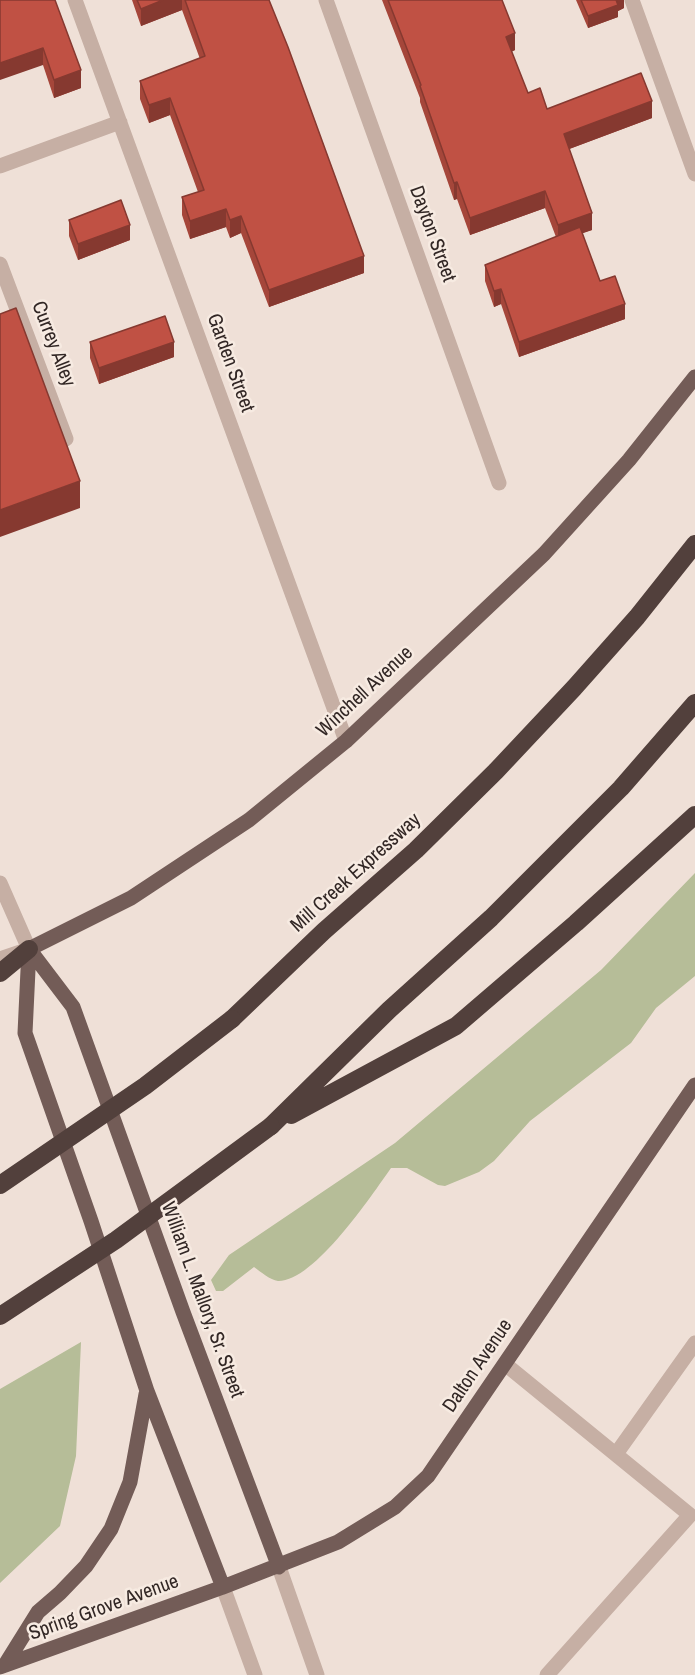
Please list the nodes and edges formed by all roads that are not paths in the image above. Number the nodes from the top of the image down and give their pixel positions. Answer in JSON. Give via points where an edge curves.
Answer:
{"nodes":[{"id":1,"x":75,"y":0,"type":"edge"},
{"id":2,"x":326,"y":0,"type":"edge"},
{"id":3,"x":632,"y":0,"type":"edge"},
{"id":4,"x":120,"y":122,"type":"junction"},
{"id":5,"x":0,"y":166,"type":"edge"},
{"id":6,"x":695,"y":174,"type":"edge"},
{"id":7,"x":0,"y":264,"type":"edge"},
{"id":8,"x":695,"y":377,"type":"edge"},
{"id":9,"x":66,"y":439,"type":"edge"},
{"id":10,"x":499,"y":483,"type":"dead end"},
{"id":11,"x":695,"y":544,"type":"edge"},
{"id":12,"x":695,"y":703,"type":"edge"},
{"id":13,"x":346,"y":741,"type":"junction"},
{"id":14,"x":695,"y":815,"type":"edge"},
{"id":15,"x":0,"y":883,"type":"edge"},
{"id":16,"x":29,"y":950,"type":"junction"},
{"id":17,"x":0,"y":959,"type":"edge"},
{"id":18,"x":0,"y":973,"type":"edge"},
{"id":19,"x":695,"y":1085,"type":"edge"},
{"id":20,"x":271,"y":1126,"type":"junction"},
{"id":21,"x":0,"y":1185,"type":"edge"},
{"id":22,"x":0,"y":1316,"type":"edge"},
{"id":23,"x":695,"y":1343,"type":"edge"},
{"id":24,"x":505,"y":1364,"type":"junction"},
{"id":25,"x":147,"y":1391,"type":"junction"},
{"id":26,"x":616,"y":1454,"type":"junction"},
{"id":27,"x":279,"y":1567,"type":"junction"},
{"id":28,"x":223,"y":1587,"type":"junction"},
{"id":29,"x":3,"y":1666,"type":"edge"},
{"id":30,"x":255,"y":1675,"type":"edge"},
{"id":31,"x":317,"y":1675,"type":"edge"},
{"id":32,"x":547,"y":1675,"type":"edge"}],
"edges":[{"from":1,"to":4,"type":"street","name":"Garden Street"},
{"from":2,"to":10,"type":"street","name":"Dayton Street"},
{"from":3,"to":6,"type":"street"},
{"from":4,"to":5,"type":"street"},
{"from":4,"to":13,"type":"street","name":"Garden Street"},
{"from":7,"to":9,"type":"street","name":"Currey Alley"},
{"from":8,"to":13,"type":"main road","name":"Winchell Avenue","via":[[629,460],[544,554]]},
{"from":11,"to":21,"type":"highway","name":"Mill Creek Expressway","bridge":true,"via":[[574,688],[416,850],[232,1019],[145,1086]]},
{"from":12,"to":20,"type":"highway","via":[[621,788],[491,918],[389,1010]]},
{"from":13,"to":16,"type":"main road","name":"Winchell Avenue","via":[[249,820],[132,898]]},
{"from":14,"to":20,"type":"highway","via":[[456,1026]]},
{"from":15,"to":16,"type":"street","name":"William L. Mallory, Sr. Street"},
{"from":16,"to":17,"type":"street","name":"Winchell Avenue"},
{"from":16,"to":18,"type":"highway"},
{"from":16,"to":25,"type":"main road","name":"William L. Mallory, Sr. Street","via":[[25,1033]]},
{"from":16,"to":27,"type":"main road","name":"William L. Mallory, Sr. Street","via":[[73,1007]]},
{"from":19,"to":24,"type":"main road","name":"Dalton Avenue"},
{"from":20,"to":22,"type":"highway","bridge":true,"via":[[116,1240]]},
{"from":23,"to":26,"type":"street"},
{"from":24,"to":26,"type":"street"},
{"from":24,"to":27,"type":"main road","name":"Dalton Avenue","via":[[428,1476],[395,1507],[338,1542]]},
{"from":25,"to":28,"type":"main road","name":"William L. Mallory, Sr. Street"},
{"from":25,"to":29,"type":"main road","via":[[130,1482],[111,1528],[86,1566],[38,1611]]},
{"from":26,"to":32,"type":"street","via":[[690,1515]]},
{"from":27,"to":28,"type":"main road","name":"Dalton Avenue"},
{"from":27,"to":31,"type":"street","name":"William L. Mallory, Sr. Street"},
{"from":28,"to":29,"type":"main road","name":"Spring Grove Avenue"},
{"from":28,"to":30,"type":"street","name":"William L. Mallory, Sr. Street"}]}
